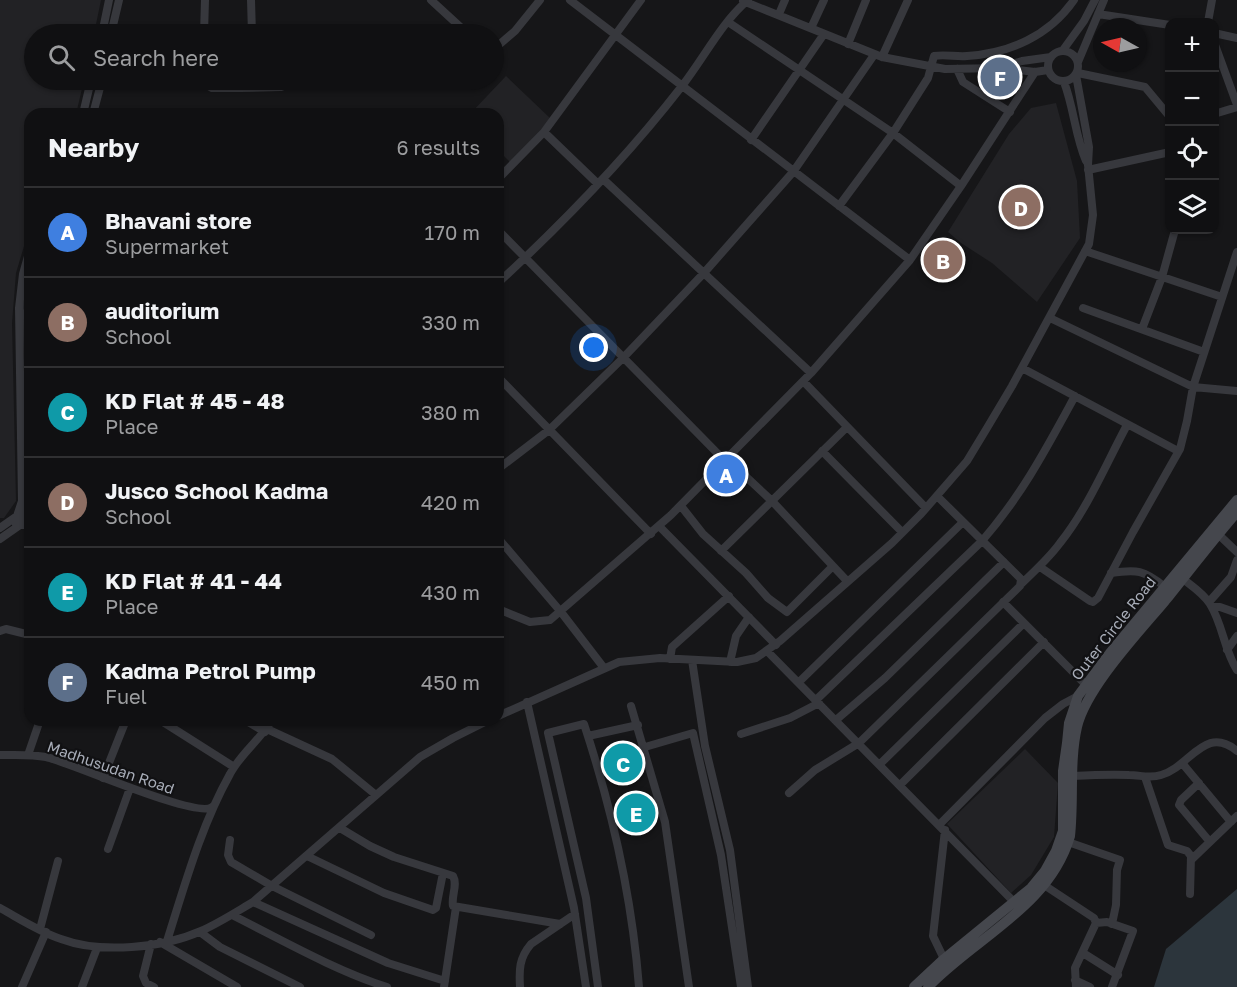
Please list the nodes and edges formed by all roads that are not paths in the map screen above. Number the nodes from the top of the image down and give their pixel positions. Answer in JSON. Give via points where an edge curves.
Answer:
{"nodes":[{"id":1,"x":109,"y":0,"type":"edge"},
{"id":2,"x":119,"y":0,"type":"edge"},
{"id":3,"x":205,"y":0,"type":"edge"},
{"id":4,"x":251,"y":0,"type":"edge"},
{"id":5,"x":431,"y":0,"type":"edge"},
{"id":6,"x":540,"y":0,"type":"edge"},
{"id":7,"x":570,"y":0,"type":"edge"},
{"id":8,"x":641,"y":0,"type":"edge"},
{"id":9,"x":785,"y":0,"type":"edge"},
{"id":10,"x":824,"y":0,"type":"edge"},
{"id":11,"x":866,"y":0,"type":"edge"},
{"id":12,"x":908,"y":0,"type":"edge"},
{"id":13,"x":1074,"y":0,"type":"edge"},
{"id":14,"x":1095,"y":0,"type":"edge"},
{"id":15,"x":1104,"y":0,"type":"edge"},
{"id":16,"x":1212,"y":0,"type":"edge"},
{"id":17,"x":746,"y":1,"type":"edge"},
{"id":18,"x":779,"y":14,"type":"junction"},
{"id":19,"x":1098,"y":14,"type":"junction"},
{"id":20,"x":1209,"y":18,"type":"edge"},
{"id":21,"x":728,"y":22,"type":"junction"},
{"id":22,"x":104,"y":24,"type":"edge"},
{"id":23,"x":113,"y":24,"type":"edge"},
{"id":24,"x":204,"y":24,"type":"edge"},
{"id":25,"x":252,"y":24,"type":"edge"},
{"id":26,"x":457,"y":24,"type":"edge"},
{"id":27,"x":1165,"y":24,"type":"edge"},
{"id":28,"x":812,"y":28,"type":"junction"},
{"id":29,"x":824,"y":34,"type":"junction"},
{"id":30,"x":1219,"y":34,"type":"edge"},
{"id":31,"x":616,"y":36,"type":"junction"},
{"id":32,"x":1237,"y":38,"type":"edge"},
{"id":33,"x":504,"y":40,"type":"edge"},
{"id":34,"x":848,"y":44,"type":"junction"},
{"id":35,"x":1063,"y":50,"type":"junction"},
{"id":36,"x":1219,"y":54,"type":"edge"},
{"id":37,"x":878,"y":56,"type":"junction"},
{"id":38,"x":1051,"y":57,"type":"junction"},
{"id":39,"x":1078,"y":62,"type":"junction"},
{"id":40,"x":931,"y":67,"type":"junction"},
{"id":41,"x":1002,"y":68,"type":"junction"},
{"id":42,"x":957,"y":69,"type":"junction"},
{"id":43,"x":1048,"y":70,"type":"junction"},
{"id":44,"x":799,"y":71,"type":"junction"},
{"id":45,"x":1035,"y":72,"type":"junction"},
{"id":46,"x":1077,"y":74,"type":"junction"},
{"id":47,"x":1064,"y":82,"type":"junction"},
{"id":48,"x":681,"y":87,"type":"junction"},
{"id":49,"x":89,"y":90,"type":"edge"},
{"id":50,"x":99,"y":90,"type":"edge"},
{"id":51,"x":844,"y":100,"type":"junction"},
{"id":52,"x":1237,"y":106,"type":"edge"},
{"id":53,"x":84,"y":108,"type":"edge"},
{"id":54,"x":95,"y":108,"type":"edge"},
{"id":55,"x":1165,"y":111,"type":"edge"},
{"id":56,"x":1010,"y":112,"type":"junction"},
{"id":57,"x":1219,"y":113,"type":"edge"},
{"id":58,"x":544,"y":132,"type":"junction"},
{"id":59,"x":893,"y":134,"type":"junction"},
{"id":60,"x":751,"y":140,"type":"junction"},
{"id":61,"x":1165,"y":153,"type":"edge"},
{"id":62,"x":1088,"y":168,"type":"junction"},
{"id":63,"x":793,"y":172,"type":"junction"},
{"id":64,"x":504,"y":173,"type":"edge"},
{"id":65,"x":600,"y":182,"type":"junction"},
{"id":66,"x":961,"y":186,"type":"junction"},
{"id":67,"x":839,"y":206,"type":"junction"},
{"id":68,"x":1174,"y":234,"type":"edge"},
{"id":69,"x":504,"y":237,"type":"edge"},
{"id":70,"x":1085,"y":251,"type":"junction"},
{"id":71,"x":1237,"y":252,"type":"edge"},
{"id":72,"x":525,"y":258,"type":"junction"},
{"id":73,"x":910,"y":260,"type":"junction"},
{"id":74,"x":24,"y":270,"type":"edge"},
{"id":75,"x":703,"y":274,"type":"junction"},
{"id":76,"x":504,"y":277,"type":"edge"},
{"id":77,"x":1162,"y":277,"type":"junction"},
{"id":78,"x":1222,"y":297,"type":"junction"},
{"id":79,"x":1083,"y":308,"type":"dead end"},
{"id":80,"x":1050,"y":318,"type":"junction"},
{"id":81,"x":1142,"y":329,"type":"junction"},
{"id":82,"x":1204,"y":352,"type":"junction"},
{"id":83,"x":623,"y":358,"type":"junction"},
{"id":84,"x":1022,"y":368,"type":"junction"},
{"id":85,"x":811,"y":373,"type":"junction"},
{"id":86,"x":803,"y":381,"type":"junction"},
{"id":87,"x":504,"y":383,"type":"edge"},
{"id":88,"x":1193,"y":387,"type":"junction"},
{"id":89,"x":1237,"y":391,"type":"edge"},
{"id":90,"x":1075,"y":396,"type":"junction"},
{"id":91,"x":1128,"y":425,"type":"junction"},
{"id":92,"x":847,"y":427,"type":"junction"},
{"id":93,"x":549,"y":430,"type":"junction"},
{"id":94,"x":822,"y":451,"type":"junction"},
{"id":95,"x":1178,"y":451,"type":"junction"},
{"id":96,"x":726,"y":460,"type":"junction"},
{"id":97,"x":504,"y":464,"type":"edge"},
{"id":98,"x":937,"y":496,"type":"junction"},
{"id":99,"x":1237,"y":500,"type":"edge"},
{"id":100,"x":772,"y":501,"type":"junction"},
{"id":101,"x":681,"y":506,"type":"junction"},
{"id":102,"x":926,"y":508,"type":"junction"},
{"id":103,"x":1237,"y":512,"type":"edge"},
{"id":104,"x":24,"y":518,"type":"edge"},
{"id":105,"x":963,"y":522,"type":"junction"},
{"id":106,"x":21,"y":525,"type":"junction"},
{"id":107,"x":2,"y":526,"type":"edge"},
{"id":108,"x":659,"y":526,"type":"junction"},
{"id":109,"x":902,"y":532,"type":"junction"},
{"id":110,"x":651,"y":534,"type":"junction"},
{"id":111,"x":1218,"y":534,"type":"junction"},
{"id":112,"x":0,"y":539,"type":"edge"},
{"id":113,"x":982,"y":541,"type":"junction"},
{"id":114,"x":504,"y":545,"type":"edge"},
{"id":115,"x":721,"y":551,"type":"junction"},
{"id":116,"x":1237,"y":552,"type":"edge"},
{"id":117,"x":1237,"y":560,"type":"edge"},
{"id":118,"x":1004,"y":562,"type":"junction"},
{"id":119,"x":833,"y":566,"type":"junction"},
{"id":120,"x":1040,"y":567,"type":"junction"},
{"id":121,"x":1111,"y":573,"type":"junction"},
{"id":122,"x":1183,"y":579,"type":"junction"},
{"id":123,"x":847,"y":581,"type":"junction"},
{"id":124,"x":1021,"y":584,"type":"junction"},
{"id":125,"x":1165,"y":587,"type":"junction"},
{"id":126,"x":729,"y":596,"type":"junction"},
{"id":127,"x":1004,"y":602,"type":"junction"},
{"id":128,"x":1210,"y":605,"type":"junction"},
{"id":129,"x":504,"y":611,"type":"edge"},
{"id":130,"x":561,"y":612,"type":"junction"},
{"id":131,"x":1237,"y":614,"type":"edge"},
{"id":132,"x":749,"y":617,"type":"junction"},
{"id":133,"x":1024,"y":623,"type":"junction"},
{"id":134,"x":0,"y":631,"type":"edge"},
{"id":135,"x":24,"y":634,"type":"edge"},
{"id":136,"x":1237,"y":636,"type":"edge"},
{"id":137,"x":1044,"y":642,"type":"junction"},
{"id":138,"x":776,"y":645,"type":"junction"},
{"id":139,"x":1227,"y":650,"type":"junction"},
{"id":140,"x":768,"y":651,"type":"junction"},
{"id":141,"x":670,"y":659,"type":"junction"},
{"id":142,"x":692,"y":660,"type":"junction"},
{"id":143,"x":730,"y":662,"type":"junction"},
{"id":144,"x":603,"y":668,"type":"junction"},
{"id":145,"x":1237,"y":670,"type":"edge"},
{"id":146,"x":799,"y":682,"type":"junction"},
{"id":147,"x":1089,"y":690,"type":"junction"},
{"id":148,"x":1078,"y":696,"type":"junction"},
{"id":149,"x":818,"y":701,"type":"junction"},
{"id":150,"x":527,"y":702,"type":"junction"},
{"id":151,"x":632,"y":706,"type":"dead end"},
{"id":152,"x":504,"y":713,"type":"edge"},
{"id":153,"x":836,"y":720,"type":"junction"},
{"id":154,"x":638,"y":725,"type":"junction"},
{"id":155,"x":38,"y":726,"type":"edge"},
{"id":156,"x":124,"y":726,"type":"edge"},
{"id":157,"x":169,"y":726,"type":"edge"},
{"id":158,"x":258,"y":726,"type":"edge"},
{"id":159,"x":268,"y":726,"type":"edge"},
{"id":160,"x":477,"y":726,"type":"edge"},
{"id":161,"x":266,"y":730,"type":"junction"},
{"id":162,"x":741,"y":734,"type":"dead end"},
{"id":163,"x":588,"y":736,"type":"junction"},
{"id":164,"x":859,"y":743,"type":"junction"},
{"id":165,"x":645,"y":747,"type":"junction"},
{"id":166,"x":1237,"y":751,"type":"edge"},
{"id":167,"x":0,"y":755,"type":"edge"},
{"id":168,"x":28,"y":755,"type":"junction"},
{"id":169,"x":880,"y":764,"type":"junction"},
{"id":170,"x":1182,"y":764,"type":"junction"},
{"id":171,"x":234,"y":768,"type":"junction"},
{"id":172,"x":1072,"y":776,"type":"junction"},
{"id":173,"x":1145,"y":777,"type":"junction"},
{"id":174,"x":104,"y":778,"type":"junction"},
{"id":175,"x":1199,"y":783,"type":"junction"},
{"id":176,"x":900,"y":785,"type":"junction"},
{"id":177,"x":130,"y":788,"type":"junction"},
{"id":178,"x":789,"y":793,"type":"dead end"},
{"id":179,"x":376,"y":795,"type":"junction"},
{"id":180,"x":212,"y":807,"type":"junction"},
{"id":181,"x":1234,"y":819,"type":"edge"},
{"id":182,"x":943,"y":827,"type":"junction"},
{"id":183,"x":340,"y":828,"type":"junction"},
{"id":184,"x":230,"y":840,"type":"dead end"},
{"id":185,"x":1068,"y":842,"type":"junction"},
{"id":186,"x":1210,"y":842,"type":"junction"},
{"id":187,"x":108,"y":849,"type":"dead end"},
{"id":188,"x":308,"y":856,"type":"junction"},
{"id":189,"x":1191,"y":860,"type":"junction"},
{"id":190,"x":58,"y":861,"type":"dead end"},
{"id":191,"x":443,"y":873,"type":"junction"},
{"id":192,"x":1044,"y":885,"type":"junction"},
{"id":193,"x":272,"y":886,"type":"junction"},
{"id":194,"x":1190,"y":894,"type":"dead end"},
{"id":195,"x":253,"y":902,"type":"junction"},
{"id":196,"x":1018,"y":905,"type":"junction"},
{"id":197,"x":456,"y":907,"type":"junction"},
{"id":198,"x":0,"y":908,"type":"edge"},
{"id":199,"x":575,"y":914,"type":"junction"},
{"id":200,"x":232,"y":915,"type":"junction"},
{"id":201,"x":1096,"y":923,"type":"junction"},
{"id":202,"x":560,"y":924,"type":"junction"},
{"id":203,"x":1112,"y":924,"type":"junction"},
{"id":204,"x":43,"y":931,"type":"junction"},
{"id":205,"x":200,"y":932,"type":"junction"},
{"id":206,"x":371,"y":935,"type":"dead end"},
{"id":207,"x":164,"y":942,"type":"junction"},
{"id":208,"x":151,"y":944,"type":"junction"},
{"id":209,"x":97,"y":948,"type":"junction"},
{"id":210,"x":1083,"y":953,"type":"junction"},
{"id":211,"x":944,"y":959,"type":"junction"},
{"id":212,"x":1118,"y":975,"type":"junction"},
{"id":213,"x":1075,"y":983,"type":"edge"},
{"id":214,"x":444,"y":984,"type":"edge"},
{"id":215,"x":22,"y":987,"type":"edge"},
{"id":216,"x":82,"y":987,"type":"edge"},
{"id":217,"x":154,"y":987,"type":"edge"},
{"id":218,"x":237,"y":987,"type":"edge"},
{"id":219,"x":300,"y":987,"type":"edge"},
{"id":220,"x":387,"y":987,"type":"edge"},
{"id":221,"x":520,"y":987,"type":"edge"},
{"id":222,"x":586,"y":987,"type":"edge"},
{"id":223,"x":598,"y":987,"type":"edge"},
{"id":224,"x":639,"y":987,"type":"edge"},
{"id":225,"x":689,"y":987,"type":"edge"},
{"id":226,"x":741,"y":987,"type":"edge"},
{"id":227,"x":748,"y":987,"type":"edge"},
{"id":228,"x":914,"y":987,"type":"edge"},
{"id":229,"x":927,"y":987,"type":"edge"},
{"id":230,"x":1090,"y":987,"type":"edge"},
{"id":231,"x":1112,"y":987,"type":"edge"}],
"edges":[{"from":1,"to":22,"type":"street"},
{"from":2,"to":23,"type":"street"},
{"from":3,"to":24,"type":"street"},
{"from":4,"to":25,"type":"street"},
{"from":5,"to":26,"type":"street"},
{"from":6,"to":33,"type":"street"},
{"from":7,"to":31,"type":"street"},
{"from":8,"to":31,"type":"street"},
{"from":9,"to":18,"type":"street"},
{"from":10,"to":28,"type":"street"},
{"from":11,"to":34,"type":"street"},
{"from":12,"to":37,"type":"street"},
{"from":13,"to":40,"type":"street","via":[[1048,29],[1027,42],[986,55],[937,55]]},
{"from":14,"to":35,"type":"street"},
{"from":15,"to":19,"type":"street"},
{"from":16,"to":20,"type":"street"},
{"from":17,"to":18,"type":"street"},
{"from":17,"to":21,"type":"street"},
{"from":18,"to":28,"type":"street"},
{"from":19,"to":27,"type":"street"},
{"from":19,"to":39,"type":"street"},
{"from":21,"to":44,"type":"street"},
{"from":21,"to":48,"type":"street"},
{"from":28,"to":29,"type":"street"},
{"from":29,"to":34,"type":"street"},
{"from":29,"to":44,"type":"street"},
{"from":30,"to":32,"type":"street"},
{"from":31,"to":48,"type":"street"},
{"from":31,"to":58,"type":"street"},
{"from":34,"to":37,"type":"street"},
{"from":35,"to":38,"type":"street"},
{"from":35,"to":39,"type":"street","via":[[1070,51]]},
{"from":36,"to":52,"type":"street"},
{"from":37,"to":40,"type":"street"},
{"from":37,"to":51,"type":"street"},
{"from":38,"to":41,"type":"street"},
{"from":38,"to":43,"type":"street"},
{"from":39,"to":46,"type":"street"},
{"from":40,"to":42,"type":"street"},
{"from":40,"to":59,"type":"street"},
{"from":41,"to":42,"type":"street"},
{"from":41,"to":45,"type":"street"},
{"from":42,"to":56,"type":"street","via":[[963,82]]},
{"from":43,"to":45,"type":"street"},
{"from":43,"to":47,"type":"street"},
{"from":44,"to":51,"type":"street"},
{"from":44,"to":60,"type":"street"},
{"from":45,"to":56,"type":"street"},
{"from":46,"to":47,"type":"street"},
{"from":46,"to":55,"type":"street","via":[[1145,87]]},
{"from":46,"to":62,"type":"street","via":[[1089,147]]},
{"from":47,"to":62,"type":"street"},
{"from":48,"to":60,"type":"street"},
{"from":48,"to":65,"type":"street"},
{"from":49,"to":53,"type":"street"},
{"from":50,"to":54,"type":"street"},
{"from":51,"to":59,"type":"street"},
{"from":51,"to":63,"type":"street"},
{"from":52,"to":57,"type":"street"},
{"from":56,"to":66,"type":"street"},
{"from":58,"to":64,"type":"street"},
{"from":58,"to":65,"type":"street"},
{"from":59,"to":66,"type":"street"},
{"from":59,"to":67,"type":"street"},
{"from":60,"to":63,"type":"street"},
{"from":61,"to":62,"type":"street"},
{"from":62,"to":70,"type":"street","via":[[1093,215]]},
{"from":63,"to":67,"type":"street"},
{"from":63,"to":75,"type":"street"},
{"from":65,"to":72,"type":"street"},
{"from":65,"to":75,"type":"street"},
{"from":66,"to":73,"type":"street"},
{"from":67,"to":73,"type":"street"},
{"from":68,"to":77,"type":"street"},
{"from":69,"to":72,"type":"street"},
{"from":70,"to":77,"type":"street"},
{"from":70,"to":80,"type":"street"},
{"from":71,"to":78,"type":"street"},
{"from":72,"to":76,"type":"street"},
{"from":72,"to":83,"type":"street"},
{"from":73,"to":85,"type":"street"},
{"from":74,"to":107,"type":"street","via":[[19,308],[22,501],[17,516]]},
{"from":75,"to":83,"type":"street"},
{"from":75,"to":85,"type":"street"},
{"from":77,"to":78,"type":"street"},
{"from":77,"to":81,"type":"street"},
{"from":78,"to":82,"type":"street"},
{"from":79,"to":81,"type":"street"},
{"from":80,"to":84,"type":"street"},
{"from":80,"to":88,"type":"street"},
{"from":81,"to":82,"type":"street"},
{"from":82,"to":88,"type":"street"},
{"from":83,"to":93,"type":"street"},
{"from":83,"to":96,"type":"street"},
{"from":84,"to":90,"type":"street"},
{"from":84,"to":98,"type":"street","via":[[967,461]]},
{"from":85,"to":86,"type":"street"},
{"from":86,"to":92,"type":"street"},
{"from":86,"to":96,"type":"street"},
{"from":87,"to":93,"type":"street"},
{"from":88,"to":89,"type":"street"},
{"from":88,"to":95,"type":"street"},
{"from":90,"to":91,"type":"street"},
{"from":90,"to":113,"type":"street","via":[[1024,487]]},
{"from":91,"to":95,"type":"street"},
{"from":91,"to":120,"type":"street","via":[[1078,516]]},
{"from":92,"to":94,"type":"street"},
{"from":92,"to":102,"type":"street"},
{"from":93,"to":97,"type":"street"},
{"from":93,"to":110,"type":"street"},
{"from":94,"to":100,"type":"street"},
{"from":94,"to":109,"type":"street"},
{"from":95,"to":121,"type":"street"},
{"from":96,"to":100,"type":"street"},
{"from":96,"to":101,"type":"street"},
{"from":98,"to":102,"type":"street"},
{"from":98,"to":105,"type":"street"},
{"from":99,"to":125,"type":"main road","name":"Outer Circle Road"},
{"from":100,"to":115,"type":"street"},
{"from":100,"to":119,"type":"street"},
{"from":101,"to":108,"type":"street"},
{"from":101,"to":115,"type":"street"},
{"from":102,"to":109,"type":"street"},
{"from":103,"to":111,"type":"main road","name":"Outer Circle Road"},
{"from":104,"to":106,"type":"street"},
{"from":105,"to":113,"type":"street"},
{"from":105,"to":146,"type":"street"},
{"from":106,"to":107,"type":"street"},
{"from":106,"to":112,"type":"street"},
{"from":108,"to":110,"type":"street"},
{"from":108,"to":126,"type":"street"},
{"from":109,"to":123,"type":"street"},
{"from":110,"to":130,"type":"street"},
{"from":111,"to":116,"type":"street"},
{"from":111,"to":122,"type":"main road","name":"Outer Circle Road"},
{"from":113,"to":118,"type":"street"},
{"from":113,"to":149,"type":"street"},
{"from":114,"to":130,"type":"street"},
{"from":115,"to":119,"type":"street","via":[[787,612]]},
{"from":117,"to":128,"type":"street"},
{"from":118,"to":124,"type":"street"},
{"from":118,"to":153,"type":"street"},
{"from":119,"to":123,"type":"street"},
{"from":120,"to":121,"type":"street","via":[[1093,602]]},
{"from":120,"to":124,"type":"street"},
{"from":121,"to":125,"type":"street","via":[[1130,570],[1149,574]]},
{"from":122,"to":128,"type":"street"},
{"from":122,"to":147,"type":"main road","name":"Outer Circle Road"},
{"from":123,"to":138,"type":"street"},
{"from":124,"to":127,"type":"street"},
{"from":125,"to":147,"type":"main road","name":"Outer Circle Road"},
{"from":126,"to":132,"type":"street"},
{"from":126,"to":141,"type":"street","via":[[672,647]]},
{"from":127,"to":133,"type":"street"},
{"from":127,"to":164,"type":"street"},
{"from":128,"to":131,"type":"street"},
{"from":128,"to":139,"type":"street"},
{"from":129,"to":130,"type":"street","via":[[536,622],[550,620]]},
{"from":130,"to":144,"type":"street"},
{"from":132,"to":138,"type":"street"},
{"from":132,"to":143,"type":"street","via":[[736,636]]},
{"from":133,"to":137,"type":"street"},
{"from":133,"to":169,"type":"street"},
{"from":134,"to":135,"type":"street"},
{"from":136,"to":139,"type":"street"},
{"from":137,"to":147,"type":"street"},
{"from":137,"to":176,"type":"street"},
{"from":138,"to":140,"type":"street"},
{"from":139,"to":145,"type":"street"},
{"from":140,"to":143,"type":"street","via":[[756,658]]},
{"from":140,"to":146,"type":"street"},
{"from":141,"to":142,"type":"street"},
{"from":141,"to":144,"type":"street","via":[[619,662]]},
{"from":142,"to":143,"type":"street"},
{"from":142,"to":227,"type":"street","via":[[705,746],[730,850]]},
{"from":144,"to":150,"type":"street"},
{"from":146,"to":149,"type":"street"},
{"from":147,"to":148,"type":"main road","name":"Outer Circle Road"},
{"from":147,"to":172,"type":"main road","name":"Outer Circle Road","via":[[1077,725]]},
{"from":148,"to":182,"type":"street","via":[[1045,718]]},
{"from":148,"to":196,"type":"main road","name":"Outer Circle Road","via":[[1066,742],[1062,831],[1045,871]]},
{"from":149,"to":153,"type":"street"},
{"from":149,"to":162,"type":"street","via":[[790,718]]},
{"from":150,"to":152,"type":"street"},
{"from":150,"to":199,"type":"street"},
{"from":151,"to":154,"type":"street"},
{"from":153,"to":164,"type":"street"},
{"from":154,"to":163,"type":"street"},
{"from":154,"to":165,"type":"street"},
{"from":155,"to":168,"type":"street"},
{"from":156,"to":174,"type":"street"},
{"from":157,"to":171,"type":"street"},
{"from":158,"to":161,"type":"street"},
{"from":159,"to":161,"type":"street"},
{"from":160,"to":179,"type":"street","via":[[420,757]]},
{"from":161,"to":171,"type":"street"},
{"from":161,"to":179,"type":"street","via":[[332,759]]},
{"from":163,"to":223,"type":"street","via":[[584,724],[548,733],[586,898]]},
{"from":163,"to":224,"type":"street","via":[[630,898]]},
{"from":164,"to":169,"type":"street"},
{"from":164,"to":178,"type":"street","via":[[815,770]]},
{"from":165,"to":225,"type":"street","via":[[665,822]]},
{"from":165,"to":226,"type":"street","via":[[693,734],[721,855]]},
{"from":166,"to":170,"type":"street","via":[[1212,741]]},
{"from":167,"to":168,"type":"street","name":"Madhusudan Road"},
{"from":168,"to":174,"type":"street","name":"Madhusudan Road","via":[[54,759]]},
{"from":169,"to":176,"type":"street"},
{"from":170,"to":173,"type":"street","via":[[1162,775]]},
{"from":170,"to":175,"type":"street"},
{"from":171,"to":180,"type":"street"},
{"from":172,"to":173,"type":"street"},
{"from":172,"to":185,"type":"main road","name":"Outer Circle Road"},
{"from":173,"to":189,"type":"street","via":[[1168,845],[1187,851]]},
{"from":174,"to":177,"type":"street","name":"Madhusudan Road"},
{"from":175,"to":181,"type":"street"},
{"from":175,"to":186,"type":"street","via":[[1179,806]]},
{"from":176,"to":182,"type":"street"},
{"from":177,"to":180,"type":"street","name":"Madhusudan Road","via":[[200,809]]},
{"from":177,"to":187,"type":"street"},
{"from":179,"to":183,"type":"street"},
{"from":180,"to":207,"type":"street"},
{"from":181,"to":186,"type":"street"},
{"from":182,"to":196,"type":"street"},
{"from":182,"to":211,"type":"street","via":[[933,936]]},
{"from":183,"to":188,"type":"street"},
{"from":183,"to":191,"type":"street","via":[[394,857]]},
{"from":184,"to":193,"type":"street","via":[[231,862]]},
{"from":185,"to":192,"type":"main road","name":"Outer Circle Road","via":[[1060,863]]},
{"from":185,"to":203,"type":"street","via":[[1120,860]]},
{"from":186,"to":189,"type":"street"},
{"from":188,"to":191,"type":"street","via":[[384,893],[434,910]]},
{"from":188,"to":193,"type":"street"},
{"from":189,"to":194,"type":"street"},
{"from":190,"to":204,"type":"street"},
{"from":191,"to":197,"type":"street","via":[[455,879],[452,904]]},
{"from":192,"to":196,"type":"main road","name":"Outer Circle Road"},
{"from":192,"to":201,"type":"street"},
{"from":193,"to":195,"type":"street"},
{"from":193,"to":206,"type":"street"},
{"from":195,"to":200,"type":"street"},
{"from":195,"to":214,"type":"street"},
{"from":196,"to":211,"type":"main road","name":"Outer Circle Road"},
{"from":196,"to":229,"type":"main road","name":"Outer Circle Road"},
{"from":197,"to":202,"type":"street"},
{"from":197,"to":214,"type":"street"},
{"from":198,"to":204,"type":"street"},
{"from":199,"to":202,"type":"street"},
{"from":199,"to":222,"type":"street"},
{"from":200,"to":205,"type":"street"},
{"from":200,"to":220,"type":"street"},
{"from":201,"to":203,"type":"street"},
{"from":201,"to":210,"type":"street"},
{"from":202,"to":221,"type":"street","via":[[525,951],[520,964]]},
{"from":203,"to":212,"type":"street","via":[[1133,932]]},
{"from":204,"to":209,"type":"street"},
{"from":204,"to":215,"type":"street"},
{"from":205,"to":207,"type":"street"},
{"from":205,"to":219,"type":"street","via":[[220,947]]},
{"from":207,"to":208,"type":"street"},
{"from":207,"to":218,"type":"street"},
{"from":208,"to":209,"type":"street"},
{"from":208,"to":217,"type":"street","via":[[143,976]]},
{"from":209,"to":216,"type":"street"},
{"from":210,"to":212,"type":"street"},
{"from":210,"to":213,"type":"street","via":[[1074,971]]},
{"from":211,"to":228,"type":"main road","name":"Outer Circle Road"},
{"from":212,"to":231,"type":"street"},
{"from":213,"to":230,"type":"street"}]}
